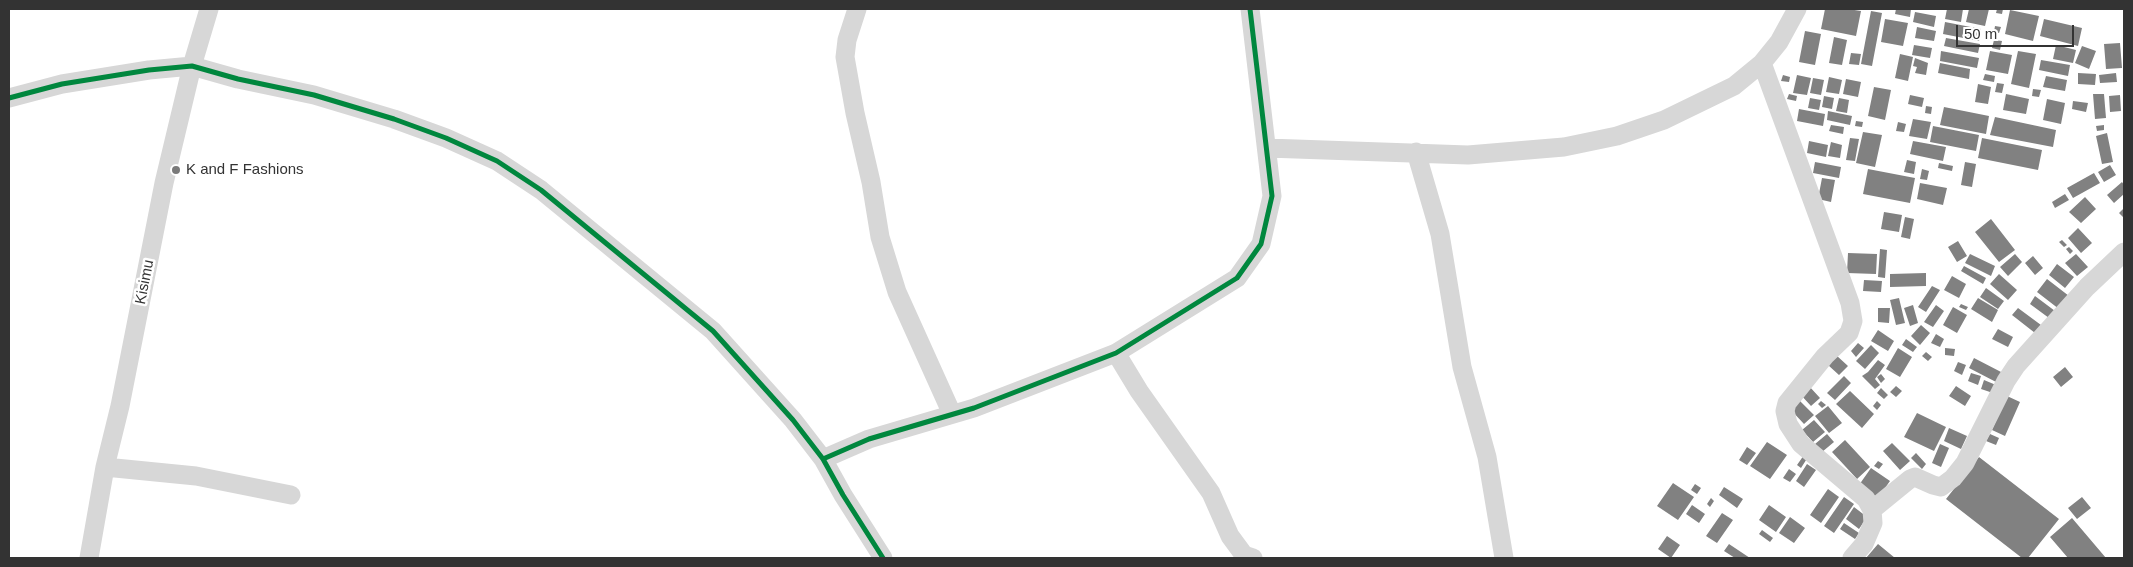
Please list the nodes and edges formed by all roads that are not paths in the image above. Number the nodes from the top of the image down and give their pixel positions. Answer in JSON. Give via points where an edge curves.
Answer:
{"nodes":[{"id":1,"x":209,"y":9,"type":"edge"},
{"id":2,"x":858,"y":9,"type":"edge"},
{"id":3,"x":1250,"y":9,"type":"edge"},
{"id":4,"x":1797,"y":9,"type":"edge"},
{"id":5,"x":1762,"y":63,"type":"junction"},
{"id":6,"x":192,"y":66,"type":"junction"},
{"id":7,"x":9,"y":98,"type":"edge"},
{"id":8,"x":1268,"y":148,"type":"junction"},
{"id":9,"x":1416,"y":152,"type":"junction"},
{"id":10,"x":2124,"y":252,"type":"edge"},
{"id":11,"x":1116,"y":353,"type":"junction"},
{"id":12,"x":952,"y":414,"type":"junction"},
{"id":13,"x":823,"y":459,"type":"junction"},
{"id":14,"x":105,"y":467,"type":"junction"},
{"id":15,"x":291,"y":494,"type":"dead end"},
{"id":16,"x":1872,"y":510,"type":"junction"},
{"id":17,"x":90,"y":558,"type":"edge"},
{"id":18,"x":883,"y":558,"type":"edge"},
{"id":19,"x":1253,"y":558,"type":"edge"},
{"id":20,"x":1504,"y":558,"type":"edge"},
{"id":21,"x":1852,"y":558,"type":"edge"}],
"edges":[{"from":1,"to":6,"type":"street","name":"Kisimu"},
{"from":2,"to":12,"type":"street","via":[[847,40],[845,57],[880,237],[897,292]]},
{"from":3,"to":8,"type":"street"},
{"from":4,"to":5,"type":"street","via":[[1779,42]]},
{"from":5,"to":9,"type":"street","via":[[1734,86],[1711,98],[1664,120],[1617,136],[1564,147],[1468,155]]},
{"from":5,"to":16,"type":"street","via":[[1850,303],[1852,321],[1849,332],[1787,403],[1786,418],[1801,444],[1866,499]]},
{"from":6,"to":7,"type":"street","via":[[62,84]]},
{"from":6,"to":13,"type":"street","via":[[314,95],[394,119],[496,161],[541,190],[713,331],[793,420]]},
{"from":6,"to":14,"type":"street","name":"Kisimu","via":[[164,183]]},
{"from":8,"to":9,"type":"street"},
{"from":8,"to":11,"type":"street","via":[[1272,196],[1261,244],[1242,271],[1236,278]]},
{"from":9,"to":20,"type":"street","via":[[1440,234],[1462,368],[1487,457]]},
{"from":10,"to":16,"type":"street","via":[[2087,287],[2016,366],[1965,463],[1953,478],[1941,486],[1915,477]]},
{"from":11,"to":12,"type":"street"},
{"from":11,"to":19,"type":"street","via":[[1211,493],[1230,536],[1244,555]]},
{"from":12,"to":13,"type":"street","via":[[869,439]]},
{"from":13,"to":18,"type":"street"},
{"from":14,"to":15,"type":"street","via":[[196,476]]},
{"from":14,"to":17,"type":"street","name":"Kisimu"},
{"from":16,"to":21,"type":"street","via":[[1873,523],[1864,544]]}]}
